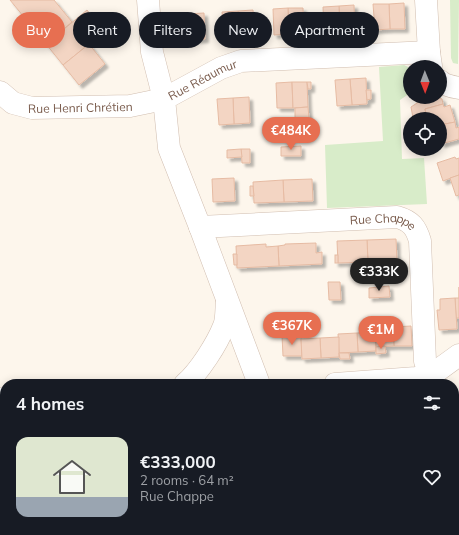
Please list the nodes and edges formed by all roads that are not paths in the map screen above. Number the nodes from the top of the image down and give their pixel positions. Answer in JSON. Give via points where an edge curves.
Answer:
{"nodes":[{"id":1,"x":148,"y":0,"type":"edge"},
{"id":2,"x":426,"y":0,"type":"edge"},
{"id":3,"x":403,"y":60,"type":"edge"},
{"id":4,"x":430,"y":60,"type":"edge"},
{"id":5,"x":447,"y":84,"type":"edge"},
{"id":6,"x":459,"y":88,"type":"edge"},
{"id":7,"x":0,"y":92,"type":"edge"},
{"id":8,"x":164,"y":99,"type":"junction"},
{"id":9,"x":200,"y":227,"type":"junction"},
{"id":10,"x":228,"y":300,"type":"junction"},
{"id":11,"x":459,"y":355,"type":"edge"},
{"id":12,"x":191,"y":379,"type":"edge"},
{"id":13,"x":257,"y":379,"type":"edge"},
{"id":14,"x":421,"y":379,"type":"edge"}],
"edges":[{"from":1,"to":8,"type":"street","via":[[152,52]]},
{"from":2,"to":4,"type":"street"},
{"from":3,"to":8,"type":"street","name":"Rue Réaumur","via":[[241,61],[221,68]]},
{"from":5,"to":6,"type":"street"},
{"from":7,"to":8,"type":"street","name":"Rue Henri Chrétien","via":[[13,103],[32,108],[130,106]]},
{"from":8,"to":9,"type":"street","name":"Rue Réaumur","via":[[168,148]]},
{"from":9,"to":10,"type":"street","name":"Rue Réaumur"},
{"from":9,"to":14,"type":"street","name":"Rue Chappe","via":[[397,217],[406,219],[413,224],[420,241],[425,361]]},
{"from":10,"to":12,"type":"street","name":"Rue Réaumur","via":[[224,326],[212,350]]},
{"from":10,"to":13,"type":"street","name":"Rue Réaumur"},
{"from":11,"to":14,"type":"street"}]}
